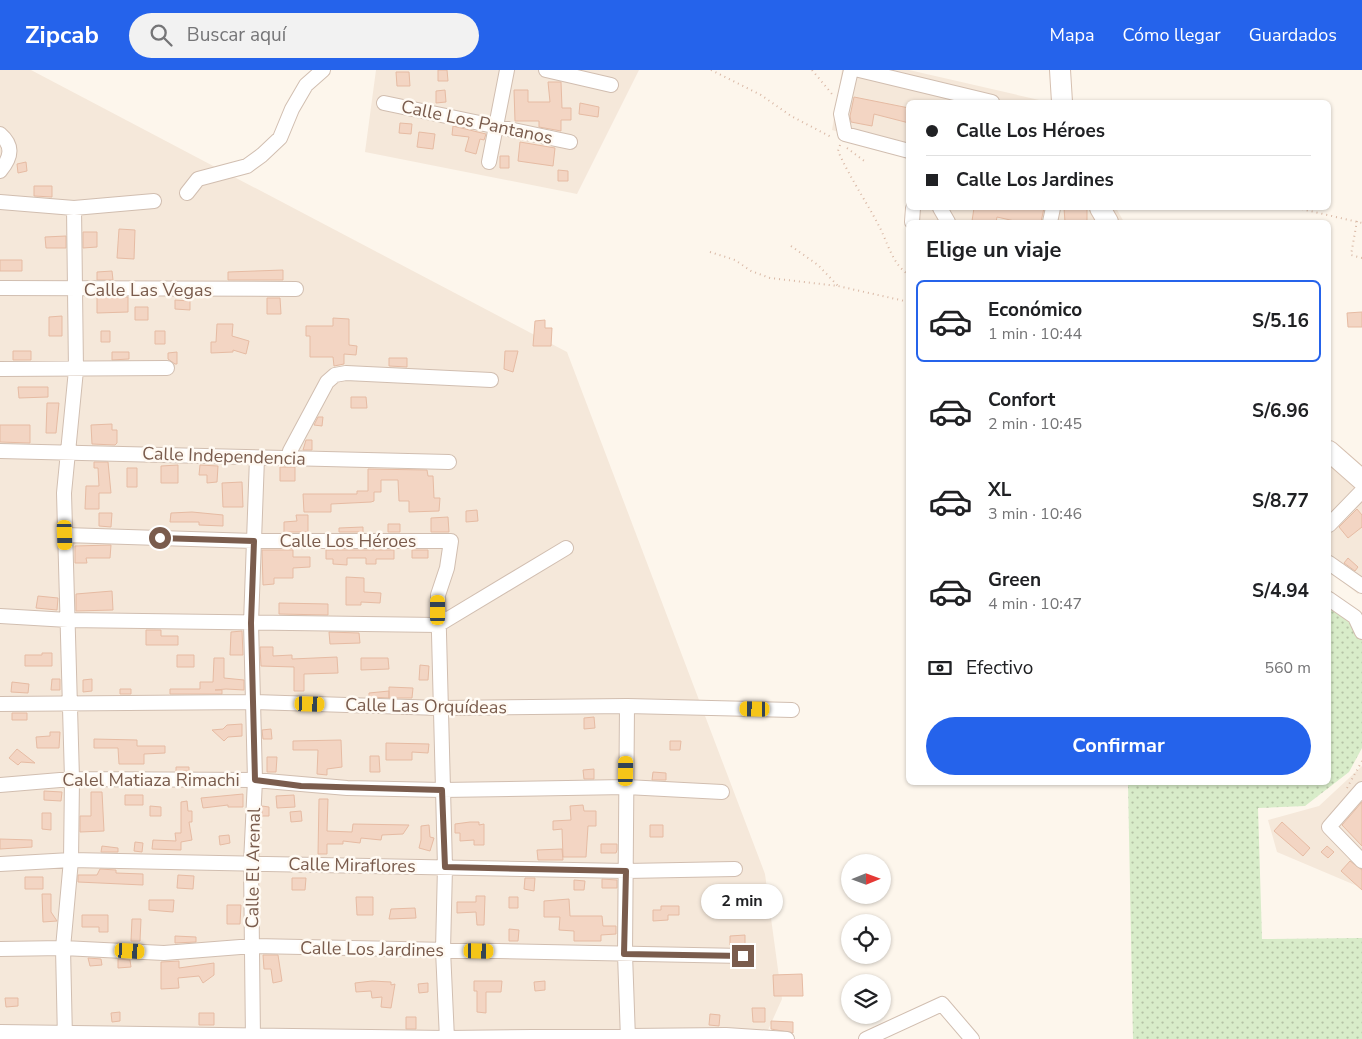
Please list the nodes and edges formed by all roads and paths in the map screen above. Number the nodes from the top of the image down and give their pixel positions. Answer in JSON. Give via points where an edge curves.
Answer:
{"nodes":[{"id":1,"x":323,"y":70,"type":"edge"},
{"id":2,"x":507,"y":70,"type":"edge"},
{"id":3,"x":546,"y":70,"type":"edge"},
{"id":4,"x":711,"y":70,"type":"edge"},
{"id":5,"x":812,"y":70,"type":"edge"},
{"id":6,"x":851,"y":70,"type":"edge"},
{"id":7,"x":859,"y":70,"type":"edge"},
{"id":8,"x":1060,"y":70,"type":"edge"},
{"id":9,"x":611,"y":85,"type":"dead end"},
{"id":10,"x":984,"y":100,"type":"edge"},
{"id":11,"x":1062,"y":100,"type":"edge"},
{"id":12,"x":384,"y":103,"type":"dead end"},
{"id":13,"x":841,"y":114,"type":"junction"},
{"id":14,"x":496,"y":126,"type":"junction"},
{"id":15,"x":0,"y":134,"type":"edge"},
{"id":16,"x":843,"y":138,"type":"junction"},
{"id":17,"x":570,"y":142,"type":"dead end"},
{"id":18,"x":906,"y":150,"type":"edge"},
{"id":19,"x":489,"y":162,"type":"dead end"},
{"id":20,"x":868,"y":163,"type":"dead end"},
{"id":21,"x":0,"y":171,"type":"edge"},
{"id":22,"x":187,"y":194,"type":"dead end"},
{"id":23,"x":154,"y":201,"type":"dead end"},
{"id":24,"x":0,"y":202,"type":"edge"},
{"id":25,"x":74,"y":208,"type":"junction"},
{"id":26,"x":1305,"y":210,"type":"edge"},
{"id":27,"x":1357,"y":221,"type":"junction"},
{"id":28,"x":1362,"y":223,"type":"edge"},
{"id":29,"x":791,"y":246,"type":"dead end"},
{"id":30,"x":710,"y":252,"type":"dead end"},
{"id":31,"x":1362,"y":258,"type":"edge"},
{"id":32,"x":906,"y":271,"type":"edge"},
{"id":33,"x":838,"y":286,"type":"junction"},
{"id":34,"x":0,"y":288,"type":"edge"},
{"id":35,"x":75,"y":290,"type":"junction"},
{"id":36,"x":296,"y":290,"type":"dead end"},
{"id":37,"x":906,"y":301,"type":"edge"},
{"id":38,"x":167,"y":368,"type":"dead end"},
{"id":39,"x":0,"y":369,"type":"edge"},
{"id":40,"x":76,"y":370,"type":"junction"},
{"id":41,"x":491,"y":380,"type":"dead end"},
{"id":42,"x":0,"y":451,"type":"edge"},
{"id":43,"x":69,"y":452,"type":"junction"},
{"id":44,"x":1331,"y":452,"type":"edge"},
{"id":45,"x":257,"y":458,"type":"junction"},
{"id":46,"x":289,"y":458,"type":"junction"},
{"id":47,"x":449,"y":462,"type":"dead end"},
{"id":48,"x":1362,"y":480,"type":"edge"},
{"id":49,"x":1362,"y":491,"type":"edge"},
{"id":50,"x":1331,"y":524,"type":"edge"},
{"id":51,"x":65,"y":535,"type":"junction"},
{"id":52,"x":254,"y":541,"type":"junction"},
{"id":53,"x":566,"y":548,"type":"dead end"},
{"id":54,"x":1331,"y":564,"type":"edge"},
{"id":55,"x":1362,"y":586,"type":"edge"},
{"id":56,"x":1331,"y":601,"type":"edge"},
{"id":57,"x":0,"y":616,"type":"edge"},
{"id":58,"x":68,"y":620,"type":"junction"},
{"id":59,"x":251,"y":623,"type":"junction"},
{"id":60,"x":438,"y":625,"type":"junction"},
{"id":61,"x":1362,"y":632,"type":"edge"},
{"id":62,"x":254,"y":702,"type":"junction"},
{"id":63,"x":69,"y":703,"type":"junction"},
{"id":64,"x":0,"y":704,"type":"edge"},
{"id":65,"x":627,"y":706,"type":"junction"},
{"id":66,"x":440,"y":708,"type":"junction"},
{"id":67,"x":792,"y":710,"type":"dead end"},
{"id":68,"x":72,"y":779,"type":"junction"},
{"id":69,"x":255,"y":780,"type":"junction"},
{"id":70,"x":0,"y":785,"type":"edge"},
{"id":71,"x":626,"y":787,"type":"junction"},
{"id":72,"x":1362,"y":789,"type":"edge"},
{"id":73,"x":442,"y":790,"type":"junction"},
{"id":74,"x":722,"y":792,"type":"dead end"},
{"id":75,"x":71,"y":860,"type":"junction"},
{"id":76,"x":1362,"y":861,"type":"edge"},
{"id":77,"x":251,"y":863,"type":"junction"},
{"id":78,"x":0,"y":864,"type":"edge"},
{"id":79,"x":445,"y":867,"type":"junction"},
{"id":80,"x":735,"y":869,"type":"dead end"},
{"id":81,"x":626,"y":871,"type":"junction"},
{"id":82,"x":253,"y":946,"type":"junction"},
{"id":83,"x":64,"y":948,"type":"junction"},
{"id":84,"x":0,"y":949,"type":"edge"},
{"id":85,"x":443,"y":950,"type":"junction"},
{"id":86,"x":624,"y":954,"type":"junction"},
{"id":87,"x":743,"y":956,"type":"dead end"},
{"id":88,"x":0,"y":1032,"type":"edge"},
{"id":89,"x":65,"y":1036,"type":"edge"},
{"id":90,"x":253,"y":1037,"type":"edge"},
{"id":91,"x":628,"y":1037,"type":"edge"},
{"id":92,"x":447,"y":1038,"type":"edge"},
{"id":93,"x":787,"y":1039,"type":"edge"},
{"id":94,"x":866,"y":1039,"type":"edge"},
{"id":95,"x":972,"y":1039,"type":"edge"}],
"edges":[{"from":1,"to":22,"type":"street","via":[[306,86],[274,144],[247,166],[198,179]]},
{"from":2,"to":14,"type":"street"},
{"from":3,"to":9,"type":"street"},
{"from":4,"to":16,"type":"path","via":[[791,116]]},
{"from":5,"to":13,"type":"path","via":[[837,100]]},
{"from":6,"to":13,"type":"street"},
{"from":7,"to":10,"type":"street"},
{"from":8,"to":11,"type":"main road"},
{"from":12,"to":14,"type":"street","name":"Calle Los Pantanos"},
{"from":13,"to":16,"type":"street"},
{"from":14,"to":17,"type":"street","name":"Calle Los Pantanos"},
{"from":14,"to":19,"type":"street"},
{"from":15,"to":21,"type":"street","via":[[8,142],[10,151],[8,162]]},
{"from":16,"to":18,"type":"street"},
{"from":16,"to":20,"type":"path"},
{"from":16,"to":32,"type":"path","via":[[838,151],[847,172],[892,254]]},
{"from":23,"to":25,"type":"street"},
{"from":24,"to":25,"type":"street"},
{"from":25,"to":35,"type":"street"},
{"from":26,"to":27,"type":"path"},
{"from":27,"to":28,"type":"path"},
{"from":27,"to":31,"type":"path","via":[[1351,255]]},
{"from":29,"to":33,"type":"path","via":[[818,265]]},
{"from":30,"to":33,"type":"path","via":[[735,260],[770,278]]},
{"from":33,"to":37,"type":"path"},
{"from":34,"to":35,"type":"street","name":"Calle Las Vegas"},
{"from":35,"to":36,"type":"street","name":"Calle Las Vegas"},
{"from":35,"to":40,"type":"street"},
{"from":38,"to":40,"type":"street"},
{"from":39,"to":40,"type":"street"},
{"from":40,"to":43,"type":"street"},
{"from":41,"to":46,"type":"street","via":[[346,373],[335,376],[327,382]]},
{"from":42,"to":43,"type":"street","name":"Calle Independencia"},
{"from":43,"to":45,"type":"street","name":"Calle Independencia"},
{"from":43,"to":51,"type":"street","via":[[64,493]]},
{"from":44,"to":48,"type":"main road"},
{"from":45,"to":46,"type":"street","name":"Calle Independencia"},
{"from":45,"to":52,"type":"street","name":"Calle El Arenal"},
{"from":46,"to":47,"type":"street","name":"Calle Independencia"},
{"from":49,"to":50,"type":"street"},
{"from":51,"to":52,"type":"street","name":"Calle Los Héroes"},
{"from":51,"to":58,"type":"street"},
{"from":52,"to":59,"type":"street","name":"Calle El Arenal"},
{"from":52,"to":60,"type":"street","name":"Calle Los Héroes","via":[[451,541],[438,595]]},
{"from":53,"to":60,"type":"street"},
{"from":54,"to":55,"type":"street"},
{"from":56,"to":61,"type":"street","via":[[1355,617]]},
{"from":57,"to":58,"type":"street"},
{"from":58,"to":59,"type":"street"},
{"from":58,"to":63,"type":"street"},
{"from":59,"to":60,"type":"street"},
{"from":59,"to":62,"type":"street","name":"Calle El Arenal"},
{"from":60,"to":66,"type":"street"},
{"from":62,"to":63,"type":"street","name":"Calle Las Orquídeas"},
{"from":62,"to":66,"type":"street","name":"Calle Las Orquídeas"},
{"from":62,"to":69,"type":"street","name":"Calle El Arenal"},
{"from":63,"to":64,"type":"street","name":"Calle Las Orquídeas"},
{"from":63,"to":68,"type":"street"},
{"from":65,"to":66,"type":"street","name":"Calle Las Orquídeas"},
{"from":65,"to":67,"type":"street","name":"Calle Las Orquídeas"},
{"from":65,"to":71,"type":"street"},
{"from":66,"to":73,"type":"street"},
{"from":68,"to":69,"type":"street","name":"Calel Matiaza Rimachi"},
{"from":68,"to":70,"type":"street","name":"Calel Matiaza Rimachi"},
{"from":68,"to":75,"type":"street"},
{"from":69,"to":73,"type":"street","name":"Calel Matiaza Rimachi","via":[[301,786]]},
{"from":69,"to":77,"type":"street","name":"Calle El Arenal"},
{"from":71,"to":73,"type":"street","name":"Calel Matiaza Rimachi"},
{"from":71,"to":74,"type":"street","name":"Calel Matiaza Rimachi"},
{"from":71,"to":81,"type":"street"},
{"from":72,"to":76,"type":"street","via":[[1329,826]]},
{"from":73,"to":79,"type":"street"},
{"from":75,"to":77,"type":"street","name":"Calle Miraflores"},
{"from":75,"to":78,"type":"street","name":"Calle Miraflores"},
{"from":75,"to":83,"type":"street"},
{"from":77,"to":79,"type":"street","name":"Calle Miraflores"},
{"from":77,"to":82,"type":"street","name":"Calle El Arenal"},
{"from":79,"to":81,"type":"street","name":"Calle Miraflores"},
{"from":79,"to":85,"type":"street"},
{"from":80,"to":81,"type":"street","name":"Calle Miraflores"},
{"from":81,"to":86,"type":"street"},
{"from":82,"to":83,"type":"street","name":"Calle Los Jardines","via":[[164,953]]},
{"from":82,"to":85,"type":"street","name":"Calle Los Jardines"},
{"from":82,"to":90,"type":"street","name":"Calle El Arenal"},
{"from":83,"to":84,"type":"street","name":"Calle Los Jardines"},
{"from":83,"to":89,"type":"street"},
{"from":85,"to":86,"type":"street","name":"Calle Los Jardines"},
{"from":85,"to":92,"type":"street"},
{"from":86,"to":87,"type":"street","name":"Calle Los Jardines"},
{"from":86,"to":91,"type":"street"},
{"from":88,"to":89,"type":"street"},
{"from":89,"to":90,"type":"street"},
{"from":90,"to":92,"type":"street"},
{"from":91,"to":92,"type":"street"},
{"from":91,"to":93,"type":"street","via":[[726,1035]]},
{"from":94,"to":95,"type":"street","via":[[942,1004]]}]}
